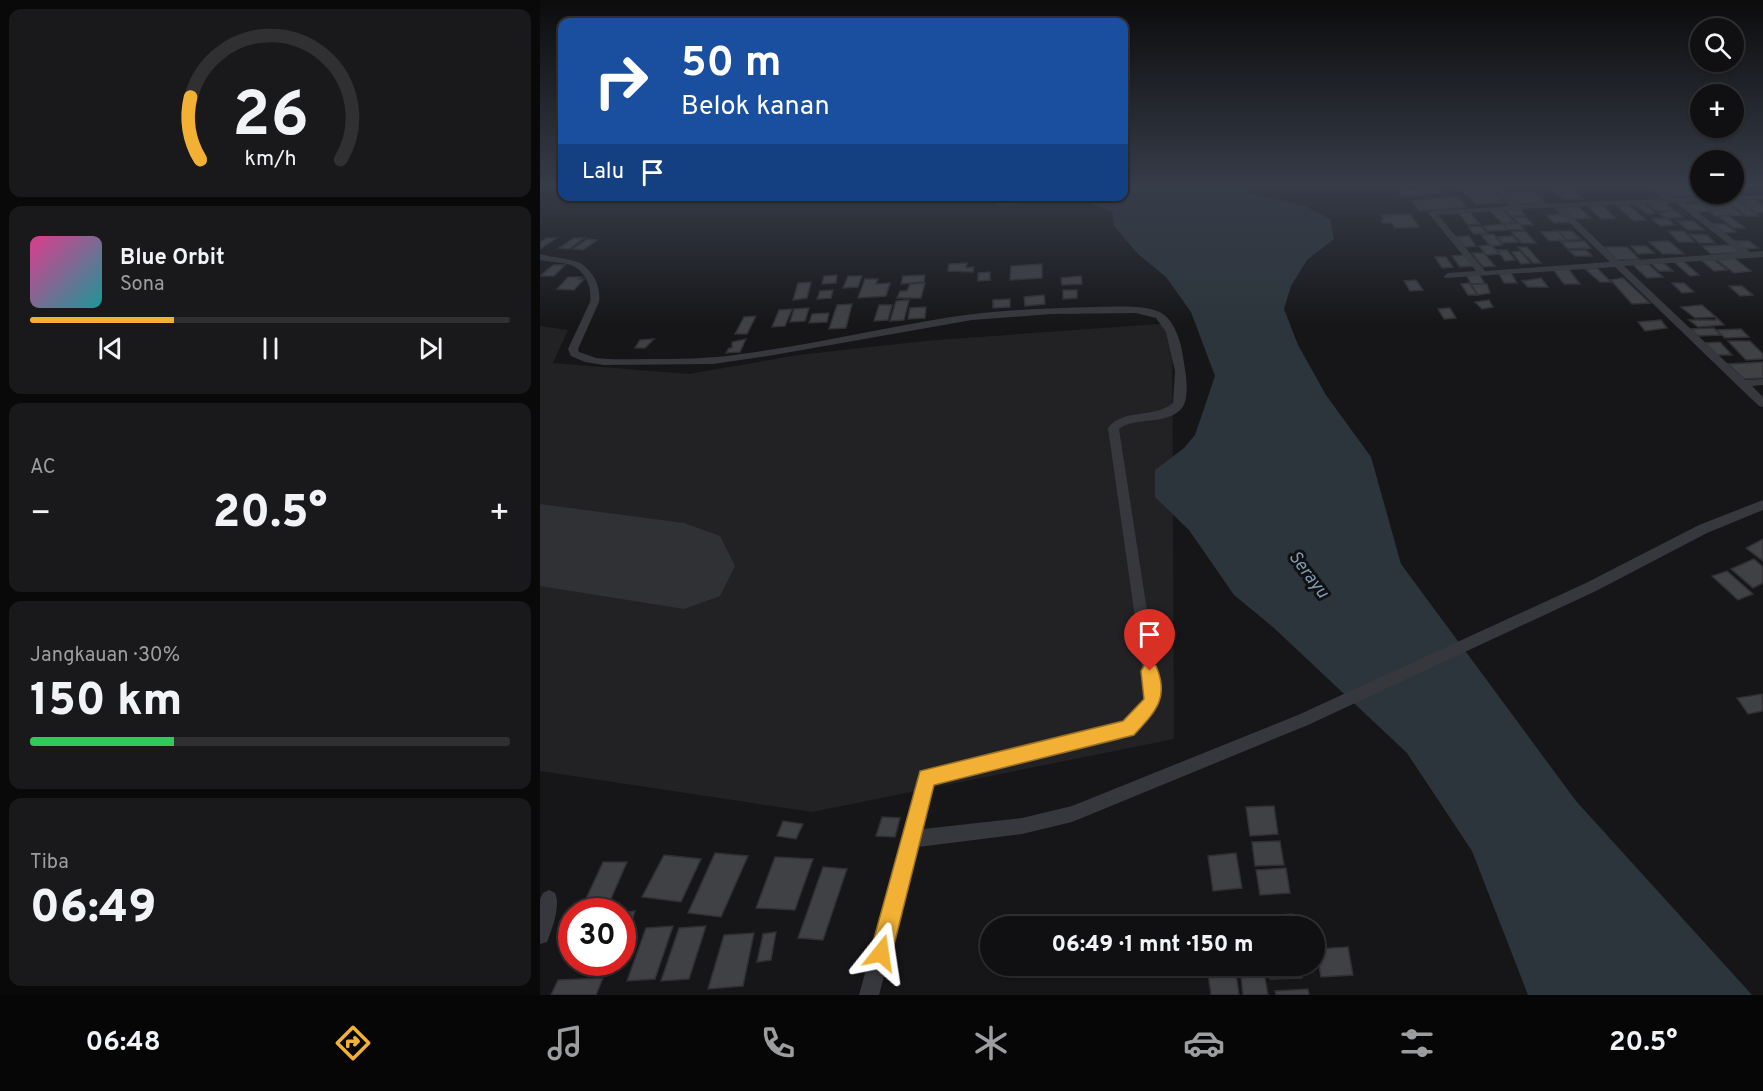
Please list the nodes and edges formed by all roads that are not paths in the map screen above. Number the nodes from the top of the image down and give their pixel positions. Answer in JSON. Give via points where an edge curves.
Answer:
{"nodes":[{"id":1,"x":1448,"y":232,"type":"edge"},
{"id":2,"x":1584,"y":232,"type":"edge"},
{"id":3,"x":1717,"y":232,"type":"edge"},
{"id":4,"x":1763,"y":254,"type":"edge"},
{"id":5,"x":1748,"y":255,"type":"junction"},
{"id":6,"x":540,"y":257,"type":"edge"},
{"id":7,"x":1617,"y":264,"type":"junction"},
{"id":8,"x":1482,"y":273,"type":"junction"},
{"id":9,"x":1448,"y":276,"type":"dead end"},
{"id":10,"x":1763,"y":382,"type":"edge"},
{"id":11,"x":1742,"y":384,"type":"junction"},
{"id":12,"x":1763,"y":403,"type":"edge"},
{"id":13,"x":1763,"y":505,"type":"edge"},
{"id":14,"x":912,"y":839,"type":"junction"},
{"id":15,"x":549,"y":899,"type":"dead end"},
{"id":16,"x":540,"y":935,"type":"edge"},
{"id":17,"x":869,"y":995,"type":"edge"}],
"edges":[{"from":1,"to":8,"type":"street"},
{"from":2,"to":7,"type":"street"},
{"from":3,"to":5,"type":"street"},
{"from":4,"to":5,"type":"street"},
{"from":5,"to":7,"type":"street"},
{"from":6,"to":14,"type":"street","via":[[578,264],[593,283],[596,300],[573,350],[577,356],[603,362],[713,361],[934,322],[1040,311],[1148,313],[1158,315],[1169,326],[1176,343],[1178,405],[1166,414],[1113,428],[1154,695],[1151,704],[1136,722],[1119,732],[926,778]]},
{"from":7,"to":8,"type":"street"},
{"from":7,"to":11,"type":"street"},
{"from":8,"to":9,"type":"street"},
{"from":10,"to":11,"type":"street"},
{"from":11,"to":12,"type":"street"},
{"from":13,"to":14,"type":"street","via":[[1703,529],[1591,587],[1303,720],[1072,813],[1022,826]]},
{"from":14,"to":17,"type":"street"},
{"from":15,"to":16,"type":"street"}]}
